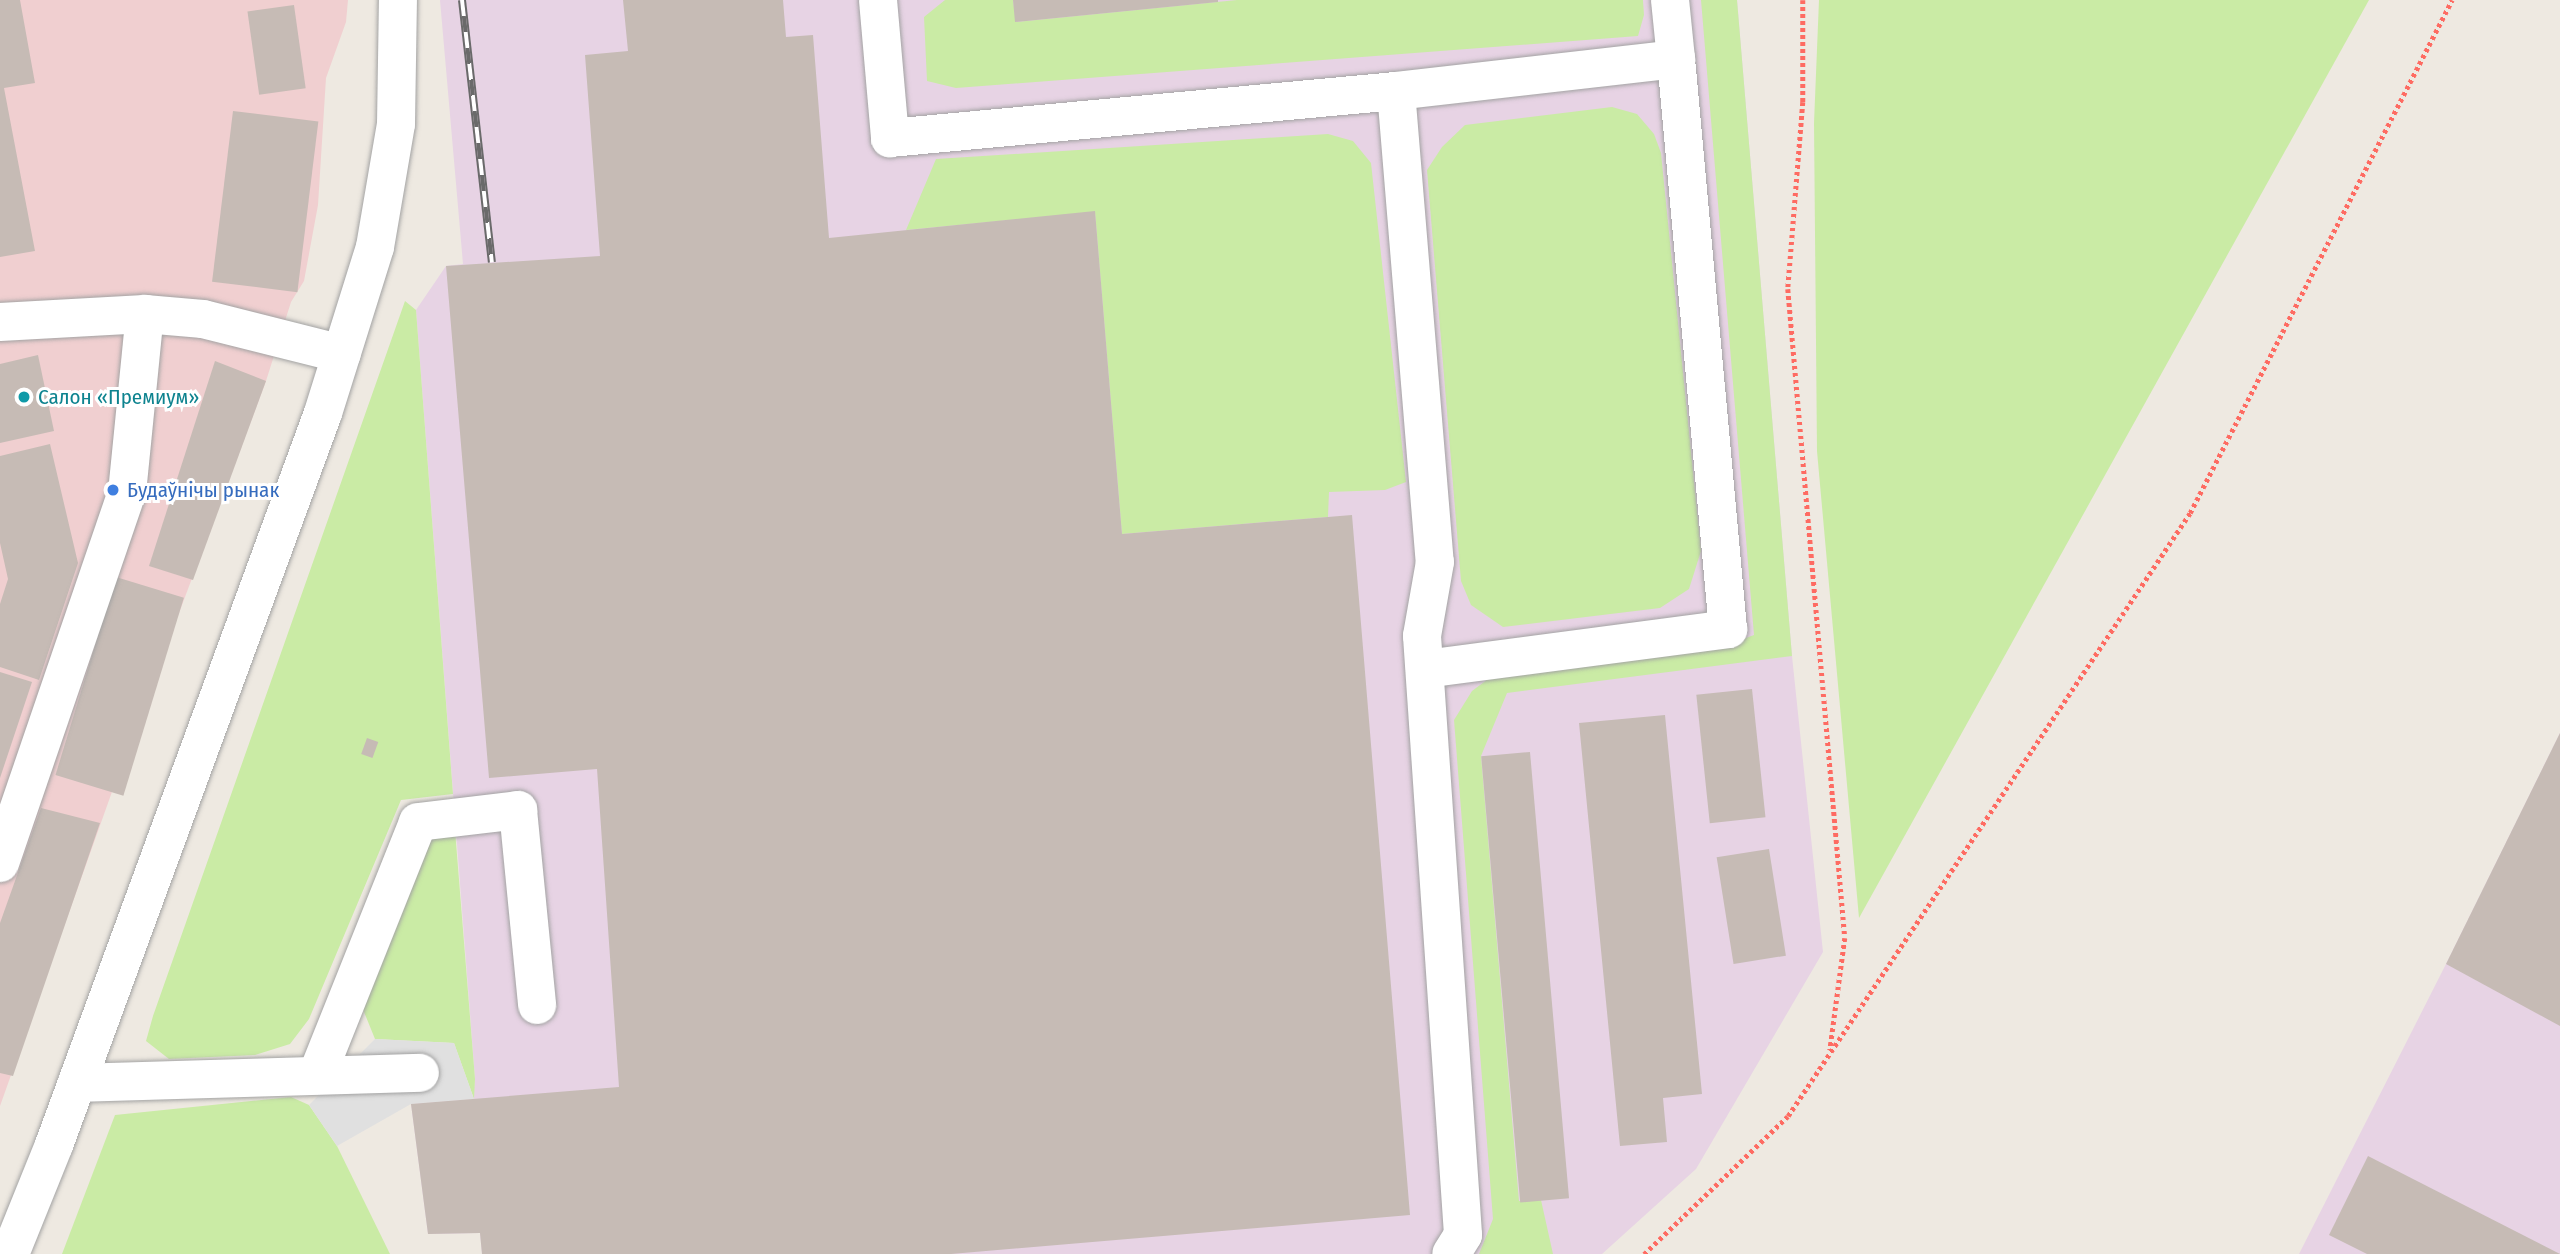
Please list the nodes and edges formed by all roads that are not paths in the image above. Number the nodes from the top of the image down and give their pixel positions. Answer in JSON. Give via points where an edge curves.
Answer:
{"nodes":[{"id":1,"x":398,"y":0,"type":"edge"},
{"id":2,"x":877,"y":0,"type":"edge"},
{"id":3,"x":1670,"y":0,"type":"edge"},
{"id":4,"x":1676,"y":59,"type":"junction"},
{"id":5,"x":1396,"y":91,"type":"junction"},
{"id":6,"x":145,"y":314,"type":"junction"},
{"id":7,"x":0,"y":322,"type":"edge"},
{"id":8,"x":342,"y":354,"type":"junction"},
{"id":9,"x":1424,"y":668,"type":"junction"},
{"id":10,"x":0,"y":863,"type":"edge"},
{"id":11,"x":537,"y":1005,"type":"dead end"},
{"id":12,"x":419,"y":1073,"type":"dead end"},
{"id":13,"x":317,"y":1074,"type":"junction"},
{"id":14,"x":76,"y":1083,"type":"junction"},
{"id":15,"x":10,"y":1254,"type":"edge"},
{"id":16,"x":1451,"y":1254,"type":"edge"}],
"edges":[{"from":1,"to":8,"type":"lane","via":[[396,124],[375,247]]},
{"from":2,"to":5,"type":"lane","via":[[890,138]]},
{"from":3,"to":4,"type":"lane"},
{"from":4,"to":5,"type":"lane"},
{"from":4,"to":9,"type":"lane","via":[[1728,629]]},
{"from":5,"to":9,"type":"lane","via":[[1436,562],[1422,636]]},
{"from":6,"to":7,"type":"lane"},
{"from":6,"to":8,"type":"lane","via":[[202,319]]},
{"from":6,"to":10,"type":"lane","via":[[127,494]]},
{"from":8,"to":14,"type":"lane"},
{"from":9,"to":16,"type":"lane","via":[[1463,1235]]},
{"from":11,"to":13,"type":"lane","via":[[518,810],[418,822]]},
{"from":12,"to":13,"type":"lane"},
{"from":13,"to":14,"type":"lane"},
{"from":14,"to":15,"type":"lane"}]}
